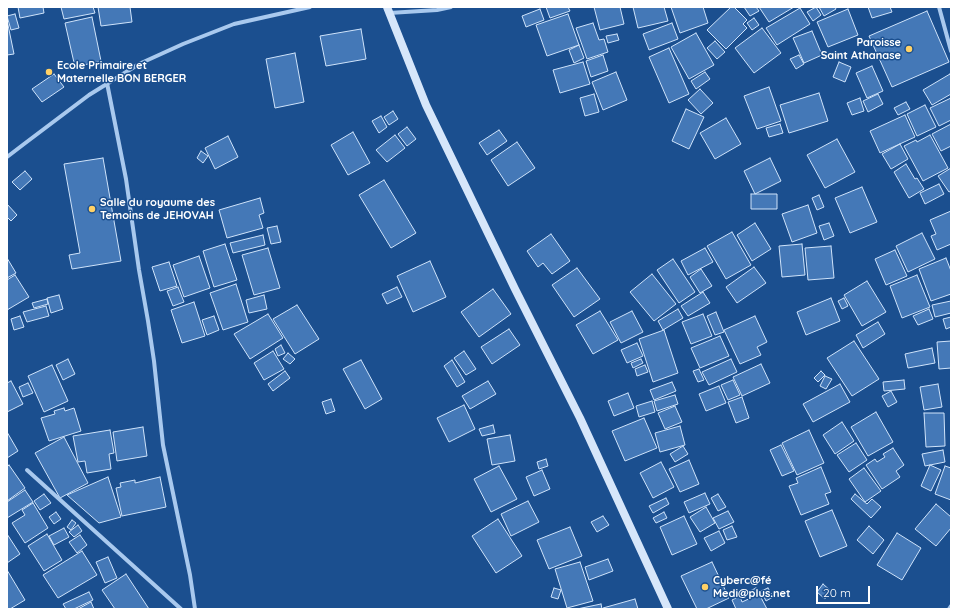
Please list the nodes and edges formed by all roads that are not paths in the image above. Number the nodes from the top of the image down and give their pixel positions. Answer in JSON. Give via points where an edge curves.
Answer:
{"nodes":[{"id":1,"x":310,"y":7,"type":"edge"},
{"id":2,"x":451,"y":7,"type":"edge"},
{"id":3,"x":939,"y":7,"type":"edge"},
{"id":4,"x":388,"y":10,"type":"edge"},
{"id":5,"x":951,"y":51,"type":"edge"},
{"id":6,"x":107,"y":83,"type":"junction"},
{"id":7,"x":7,"y":157,"type":"edge"},
{"id":8,"x":27,"y":470,"type":"dead end"},
{"id":9,"x":951,"y":606,"type":"edge"},
{"id":10,"x":180,"y":609,"type":"edge"},
{"id":11,"x":195,"y":609,"type":"edge"},
{"id":12,"x":668,"y":609,"type":"edge"},
{"id":13,"x":949,"y":609,"type":"edge"}],
"edges":[{"from":1,"to":6,"type":"street","via":[[234,24],[139,64]]},
{"from":2,"to":4,"type":"street","via":[[437,10]]},
{"from":3,"to":5,"type":"street"},
{"from":4,"to":12,"type":"street","via":[[426,105],[580,418]]},
{"from":6,"to":7,"type":"street"},
{"from":6,"to":11,"type":"street","via":[[126,179],[152,348],[163,445]]},
{"from":8,"to":10,"type":"street"},
{"from":9,"to":13,"type":"street"}]}
